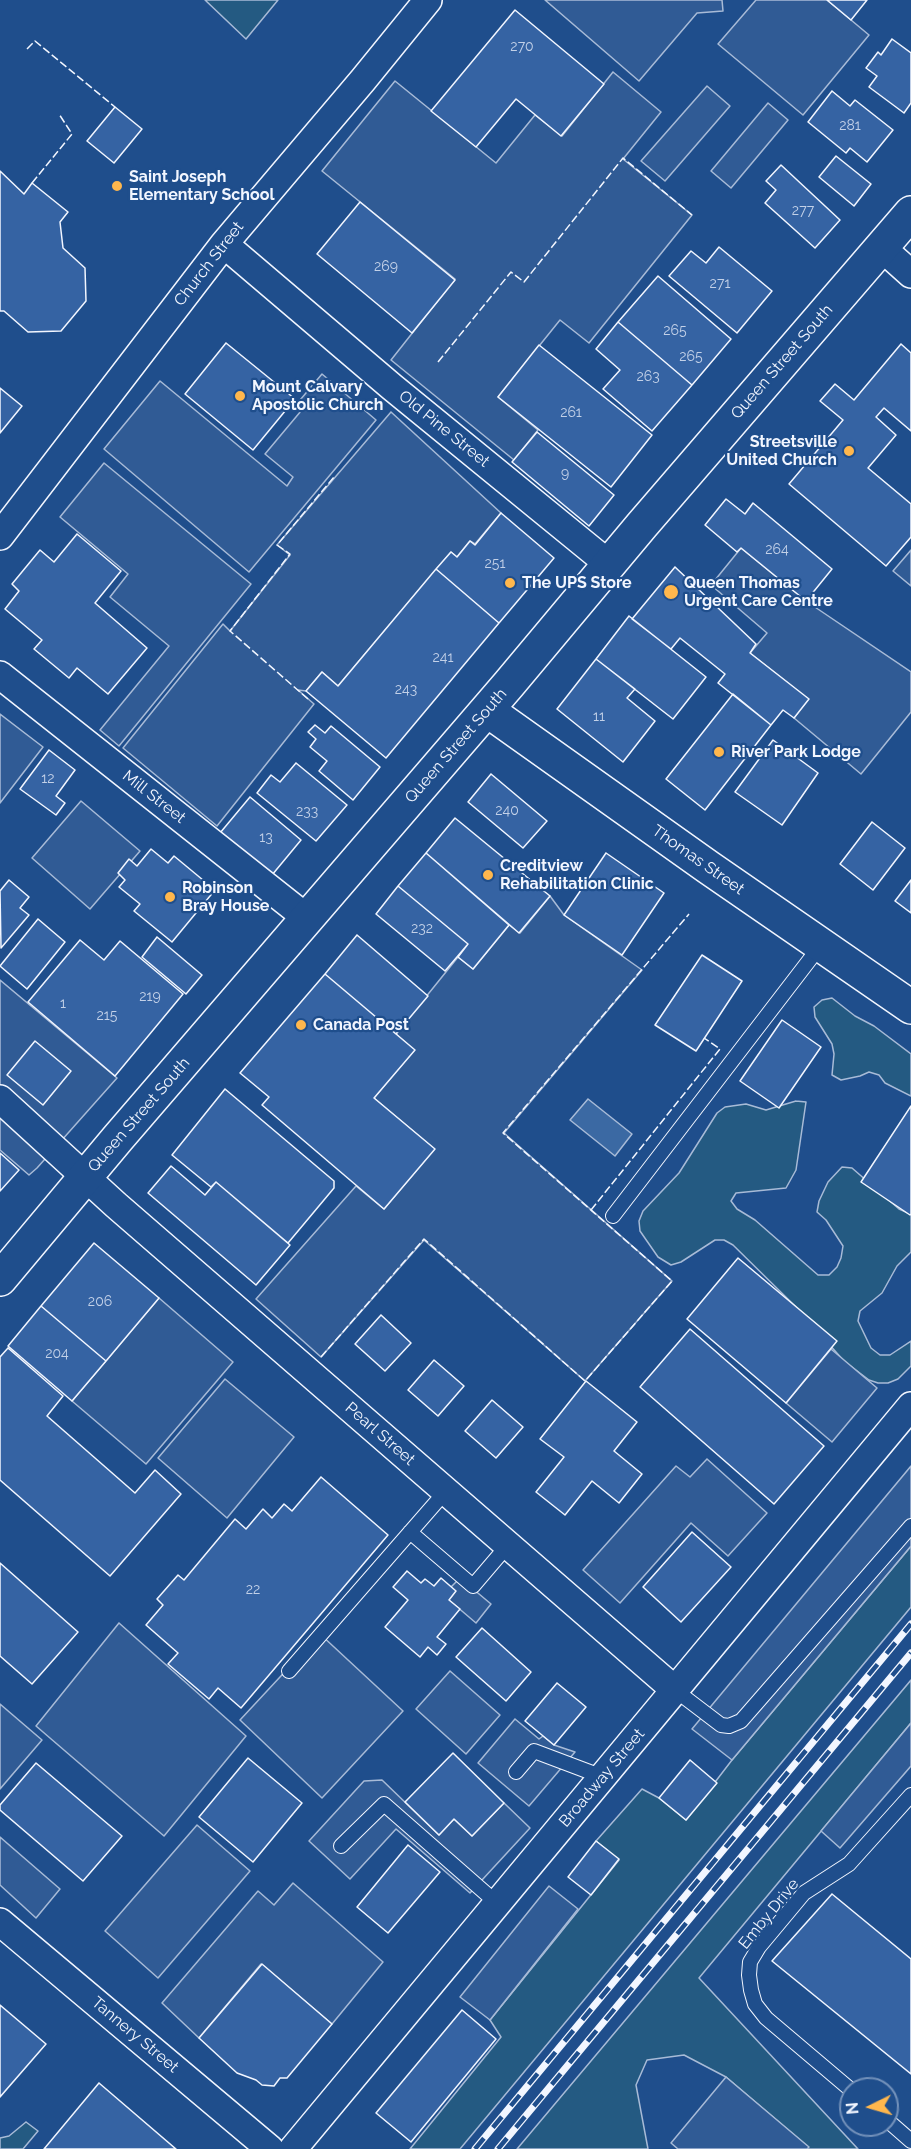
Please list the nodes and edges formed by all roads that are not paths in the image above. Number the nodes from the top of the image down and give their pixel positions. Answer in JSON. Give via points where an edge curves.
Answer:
{"nodes":[{"id":1,"x":428,"y":0,"type":"edge"},
{"id":2,"x":911,"y":213,"type":"edge"},
{"id":3,"x":224,"y":244,"type":"junction"},
{"id":4,"x":882,"y":248,"type":"junction"},
{"id":5,"x":911,"y":274,"type":"edge"},
{"id":6,"x":0,"y":536,"type":"edge"},
{"id":7,"x":610,"y":565,"type":"junction"},
{"id":8,"x":0,"y":675,"type":"edge"},
{"id":9,"x":488,"y":710,"type":"junction"},
{"id":10,"x":308,"y":919,"type":"junction"},
{"id":11,"x":821,"y":945,"type":"junction"},
{"id":12,"x":911,"y":1007,"type":"edge"},
{"id":13,"x":0,"y":1099,"type":"edge"},
{"id":14,"x":86,"y":1177,"type":"junction"},
{"id":15,"x":613,"y":1216,"type":"dead end"},
{"id":16,"x":0,"y":1279,"type":"edge"},
{"id":17,"x":911,"y":1406,"type":"edge"},
{"id":18,"x":446,"y":1491,"type":"junction"},
{"id":19,"x":911,"y":1526,"type":"edge"},
{"id":20,"x":410,"y":1532,"type":"junction"},
{"id":21,"x":508,"y":1545,"type":"junction"},
{"id":22,"x":289,"y":1671,"type":"dead end"},
{"id":23,"x":675,"y":1690,"type":"junction"},
{"id":24,"x":516,"y":1772,"type":"dead end"},
{"id":25,"x":603,"y":1777,"type":"junction"},
{"id":26,"x":911,"y":1795,"type":"edge"},
{"id":27,"x":342,"y":1846,"type":"dead end"},
{"id":28,"x":498,"y":1904,"type":"junction"},
{"id":29,"x":0,"y":1922,"type":"edge"},
{"id":30,"x":839,"y":2080,"type":"edge"},
{"id":31,"x":899,"y":2130,"type":"edge"},
{"id":32,"x":911,"y":2140,"type":"edge"},
{"id":33,"x":270,"y":2149,"type":"edge"},
{"id":34,"x":293,"y":2149,"type":"edge"}],
"edges":[{"from":1,"to":3,"type":"street","name":"Church Street"},
{"from":2,"to":4,"type":"main road","name":"Queen Street South"},
{"from":3,"to":6,"type":"street","name":"Church Street"},
{"from":3,"to":7,"type":"street","name":"Old Pine Street"},
{"from":4,"to":5,"type":"street"},
{"from":4,"to":7,"type":"main road","name":"Queen Street South"},
{"from":7,"to":9,"type":"main road","name":"Queen Street South"},
{"from":8,"to":10,"type":"street","name":"Mill Street"},
{"from":9,"to":10,"type":"main road","name":"Queen Street South"},
{"from":9,"to":11,"type":"main road","name":"Thomas Street"},
{"from":10,"to":14,"type":"main road","name":"Queen Street South"},
{"from":11,"to":12,"type":"main road","name":"Thomas Street"},
{"from":11,"to":15,"type":"lane"},
{"from":13,"to":14,"type":"street","name":"Pearl Street"},
{"from":14,"to":16,"type":"main road","name":"Queen Street South"},
{"from":14,"to":18,"type":"street","name":"Pearl Street"},
{"from":17,"to":23,"type":"street","name":"Broadway Street"},
{"from":18,"to":20,"type":"lane"},
{"from":18,"to":21,"type":"street","name":"Pearl Street"},
{"from":19,"to":23,"type":"lane","via":[[741,1721],[721,1725]]},
{"from":20,"to":21,"type":"lane","via":[[473,1586]]},
{"from":20,"to":22,"type":"lane"},
{"from":21,"to":23,"type":"street","name":"Pearl Street"},
{"from":23,"to":25,"type":"street","name":"Broadway Street"},
{"from":24,"to":25,"type":"lane","via":[[534,1751]]},
{"from":25,"to":28,"type":"street","name":"Broadway Street"},
{"from":26,"to":30,"type":"lane","name":"Emby Drive","via":[[849,1864],[804,1893],[750,1962],[755,2004],[766,2018]]},
{"from":27,"to":28,"type":"lane","via":[[384,1804]]},
{"from":28,"to":34,"type":"street","name":"Broadway Street"},
{"from":29,"to":33,"type":"street","name":"Tannery Street"},
{"from":31,"to":32,"type":"lane"}]}
